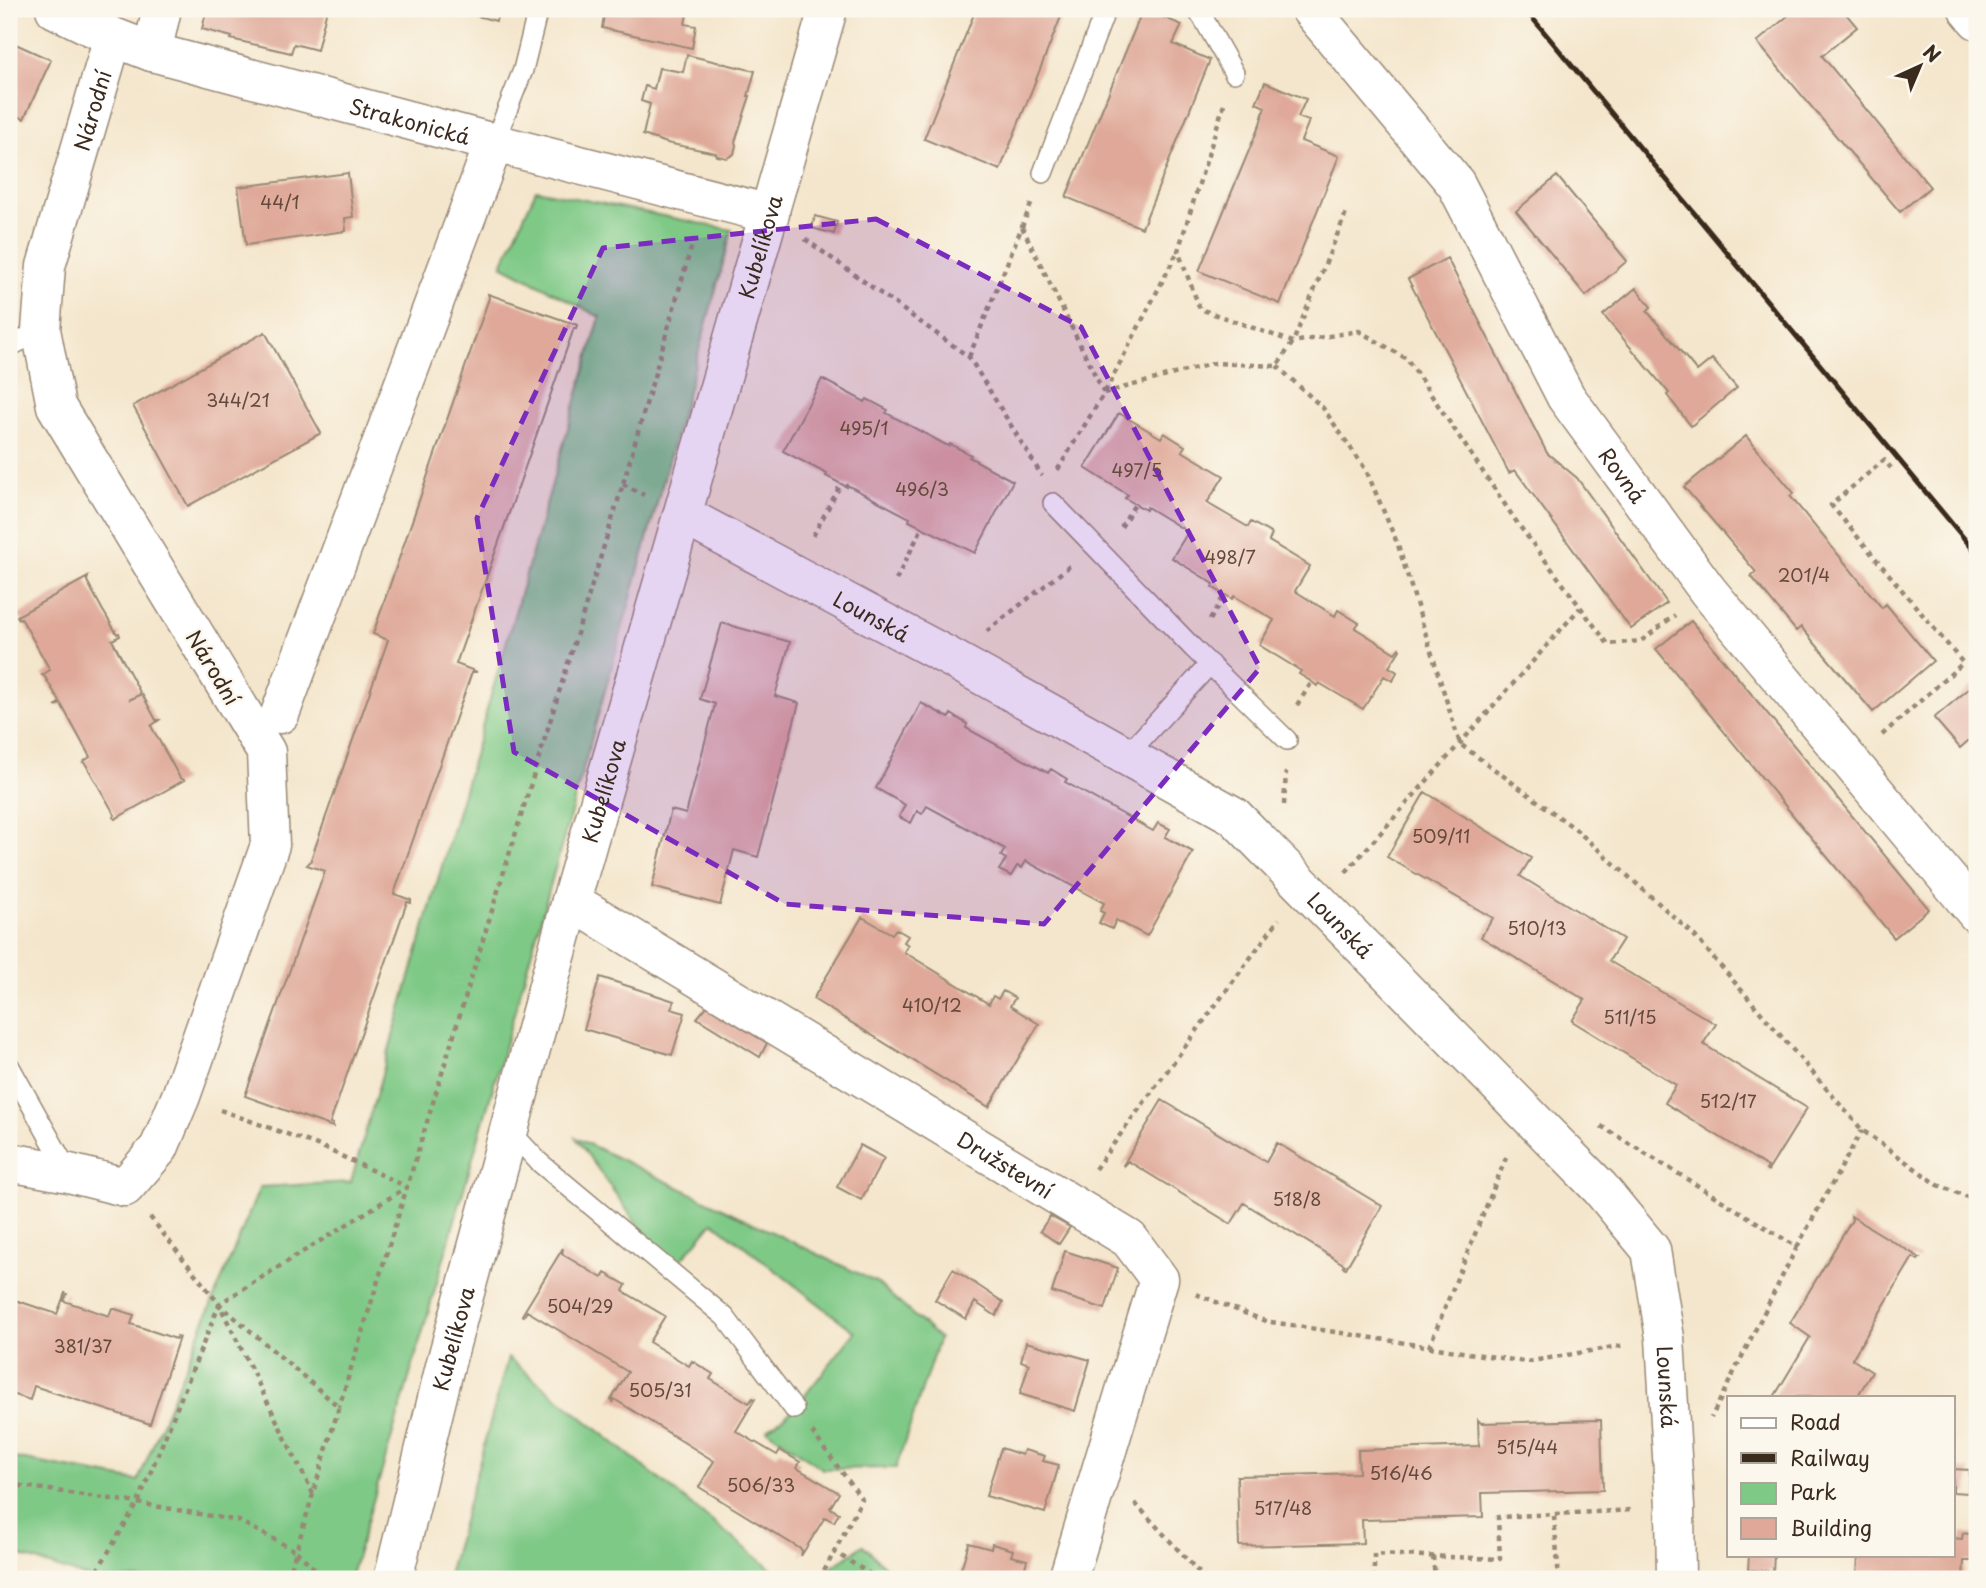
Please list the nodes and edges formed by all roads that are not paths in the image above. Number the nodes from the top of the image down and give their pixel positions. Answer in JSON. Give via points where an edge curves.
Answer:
{"nodes":[{"id":1,"x":55,"y":9,"type":"edge"},
{"id":2,"x":162,"y":9,"type":"edge"},
{"id":3,"x":538,"y":9,"type":"edge"},
{"id":4,"x":828,"y":9,"type":"edge"},
{"id":5,"x":1106,"y":9,"type":"edge"},
{"id":6,"x":1195,"y":9,"type":"edge"},
{"id":7,"x":1310,"y":9,"type":"edge"},
{"id":8,"x":1968,"y":9,"type":"edge"},
{"id":9,"x":1977,"y":20,"type":"edge"},
{"id":10,"x":113,"y":37,"type":"junction"},
{"id":11,"x":152,"y":52,"type":"junction"},
{"id":12,"x":1234,"y":73,"type":"road end"},
{"id":13,"x":494,"y":144,"type":"junction"},
{"id":14,"x":1043,"y":173,"type":"dead end"},
{"id":15,"x":770,"y":214,"type":"junction"},
{"id":16,"x":25,"y":338,"type":"edge"},
{"id":17,"x":1050,"y":494,"type":"road end"},
{"id":18,"x":683,"y":515,"type":"junction"},
{"id":19,"x":1210,"y":664,"type":"junction"},
{"id":20,"x":280,"y":714,"type":"dead end"},
{"id":21,"x":1287,"y":740,"type":"road end"},
{"id":22,"x":1126,"y":756,"type":"junction"},
{"id":23,"x":570,"y":901,"type":"junction"},
{"id":24,"x":1977,"y":914,"type":"edge"},
{"id":25,"x":9,"y":1065,"type":"edge"},
{"id":26,"x":509,"y":1130,"type":"junction"},
{"id":27,"x":9,"y":1162,"type":"edge"},
{"id":28,"x":69,"y":1173,"type":"junction"},
{"id":29,"x":794,"y":1409,"type":"road end"},
{"id":30,"x":393,"y":1579,"type":"edge"},
{"id":31,"x":1068,"y":1579,"type":"edge"},
{"id":32,"x":1676,"y":1579,"type":"edge"}],
"edges":[{"from":1,"to":10,"type":"street","name":"Strakonická"},
{"from":2,"to":11,"type":"street"},
{"from":3,"to":13,"type":"lane","via":[[523,70]]},
{"from":4,"to":15,"type":"street","name":"Kubelíkova"},
{"from":5,"to":14,"type":"lane"},
{"from":6,"to":12,"type":"lane"},
{"from":7,"to":24,"type":"street","name":"Rovná","via":[[1456,184],[1566,397],[1708,591]]},
{"from":8,"to":9,"type":"street"},
{"from":10,"to":11,"type":"street","name":"Strakonická"},
{"from":10,"to":16,"type":"street","name":"Národní"},
{"from":11,"to":13,"type":"street","name":"Strakonická"},
{"from":13,"to":15,"type":"street","name":"Strakonická"},
{"from":13,"to":20,"type":"street"},
{"from":15,"to":18,"type":"street","name":"Kubelíkova"},
{"from":16,"to":28,"type":"street","name":"Národní","via":[[56,406],[266,752],[270,845],[159,1148],[125,1187]]},
{"from":17,"to":19,"type":"lane","via":[[1094,547]]},
{"from":18,"to":22,"type":"street","name":"Lounská"},
{"from":18,"to":23,"type":"street","name":"Kubelíkova"},
{"from":19,"to":21,"type":"lane"},
{"from":19,"to":22,"type":"lane"},
{"from":22,"to":32,"type":"street","name":"Lounská","via":[[1234,816],[1600,1188],[1651,1251],[1665,1338]]},
{"from":23,"to":26,"type":"street","name":"Kubelíkova"},
{"from":23,"to":31,"type":"street","name":"Družstevní","via":[[1129,1239],[1160,1279]]},
{"from":25,"to":28,"type":"lane"},
{"from":26,"to":29,"type":"lane","via":[[539,1162],[725,1317]]},
{"from":26,"to":30,"type":"street","name":"Kubelíkova"},
{"from":27,"to":28,"type":"street"}]}
